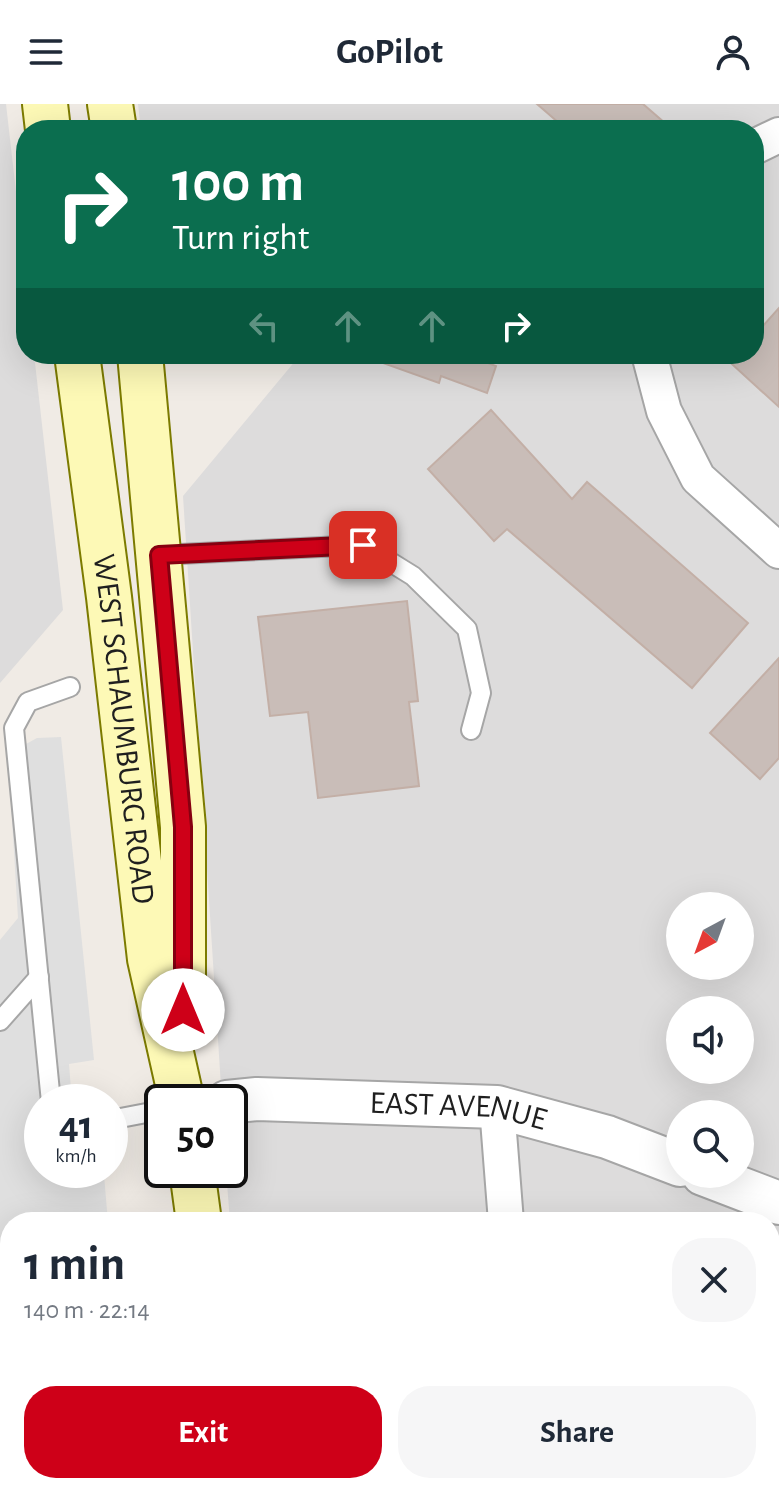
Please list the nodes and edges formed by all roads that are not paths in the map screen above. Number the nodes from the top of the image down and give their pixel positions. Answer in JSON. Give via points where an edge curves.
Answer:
{"nodes":[{"id":1,"x":78,"y":364,"type":"edge"},
{"id":2,"x":141,"y":364,"type":"edge"},
{"id":3,"x":652,"y":364,"type":"edge"},
{"id":4,"x":779,"y":551,"type":"edge"},
{"id":5,"x":159,"y":555,"type":"junction"},
{"id":6,"x":70,"y":687,"type":"dead end"},
{"id":7,"x":28,"y":702,"type":"junction"},
{"id":8,"x":0,"y":727,"type":"edge"},
{"id":9,"x":471,"y":730,"type":"dead end"},
{"id":10,"x":39,"y":977,"type":"junction"},
{"id":11,"x":0,"y":1021,"type":"edge"},
{"id":12,"x":49,"y":1084,"type":"edge"},
{"id":13,"x":178,"y":1084,"type":"edge"},
{"id":14,"x":182,"y":1084,"type":"edge"},
{"id":15,"x":248,"y":1100,"type":"edge"},
{"id":16,"x":497,"y":1107,"type":"junction"},
{"id":17,"x":666,"y":1160,"type":"edge"},
{"id":18,"x":194,"y":1188,"type":"edge"},
{"id":19,"x":740,"y":1188,"type":"edge"},
{"id":20,"x":779,"y":1203,"type":"edge"},
{"id":21,"x":198,"y":1212,"type":"edge"},
{"id":22,"x":505,"y":1212,"type":"edge"}],
"edges":[{"from":1,"to":13,"type":"main road","name":"WEST SCHAUMBURG ROAD","via":[[150,959]]},
{"from":2,"to":5,"type":"main road","name":"WEST SCHAUMBURG ROAD"},
{"from":3,"to":4,"type":"street","via":[[664,411],[698,478]]},
{"from":5,"to":9,"type":"lane","via":[[363,545],[413,576],[467,629],[481,693]]},
{"from":5,"to":14,"type":"main road","name":"WEST SCHAUMBURG ROAD","via":[[183,827]]},
{"from":6,"to":7,"type":"lane"},
{"from":7,"to":8,"type":"lane"},
{"from":7,"to":10,"type":"lane","via":[[14,728]]},
{"from":10,"to":11,"type":"lane"},
{"from":10,"to":12,"type":"lane"},
{"from":15,"to":16,"type":"street","name":"EAST AVENUE"},
{"from":16,"to":17,"type":"street","name":"EAST AVENUE","via":[[607,1137]]},
{"from":16,"to":22,"type":"street"},
{"from":18,"to":21,"type":"main road"},
{"from":19,"to":20,"type":"street"}]}
